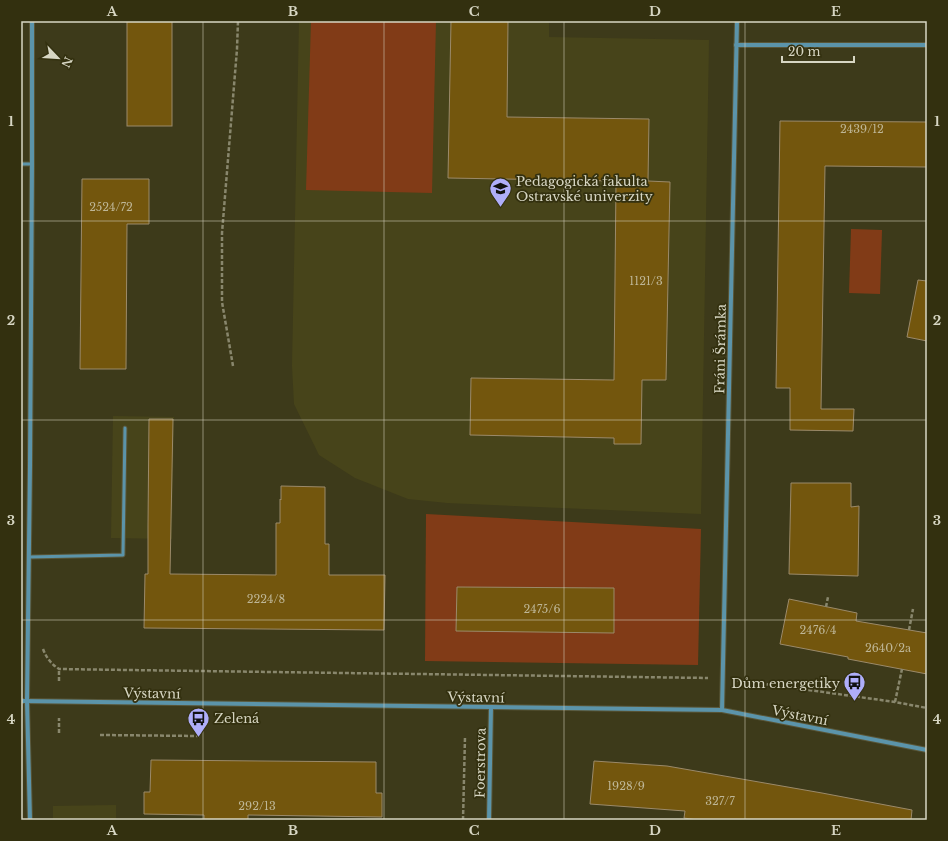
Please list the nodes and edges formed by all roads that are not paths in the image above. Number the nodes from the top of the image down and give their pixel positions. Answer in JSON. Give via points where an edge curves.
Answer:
{"nodes":[{"id":1,"x":32,"y":21,"type":"edge"},
{"id":2,"x":737,"y":21,"type":"edge"},
{"id":3,"x":736,"y":45,"type":"junction"},
{"id":4,"x":927,"y":45,"type":"edge"},
{"id":5,"x":21,"y":164,"type":"edge"},
{"id":6,"x":32,"y":164,"type":"junction"},
{"id":7,"x":125,"y":428,"type":"dead end"},
{"id":8,"x":29,"y":557,"type":"junction"},
{"id":9,"x":21,"y":701,"type":"edge"},
{"id":10,"x":27,"y":701,"type":"junction"},
{"id":11,"x":491,"y":707,"type":"junction"},
{"id":12,"x":722,"y":710,"type":"junction"},
{"id":13,"x":927,"y":750,"type":"edge"},
{"id":14,"x":30,"y":820,"type":"edge"},
{"id":15,"x":489,"y":820,"type":"edge"}],
"edges":[{"from":1,"to":6,"type":"street"},
{"from":2,"to":3,"type":"street","name":"Fráni Šrámka"},
{"from":3,"to":4,"type":"street"},
{"from":3,"to":12,"type":"street","name":"Fráni Šrámka"},
{"from":5,"to":6,"type":"lane"},
{"from":6,"to":8,"type":"street"},
{"from":7,"to":8,"type":"lane","via":[[122,555]]},
{"from":8,"to":10,"type":"street"},
{"from":9,"to":10,"type":"street","name":"Výstavní"},
{"from":10,"to":11,"type":"street","name":"Výstavní"},
{"from":10,"to":14,"type":"street"},
{"from":11,"to":12,"type":"street","name":"Výstavní"},
{"from":11,"to":15,"type":"street","name":"Foerstrova"},
{"from":12,"to":13,"type":"street","name":"Výstavní"}]}
